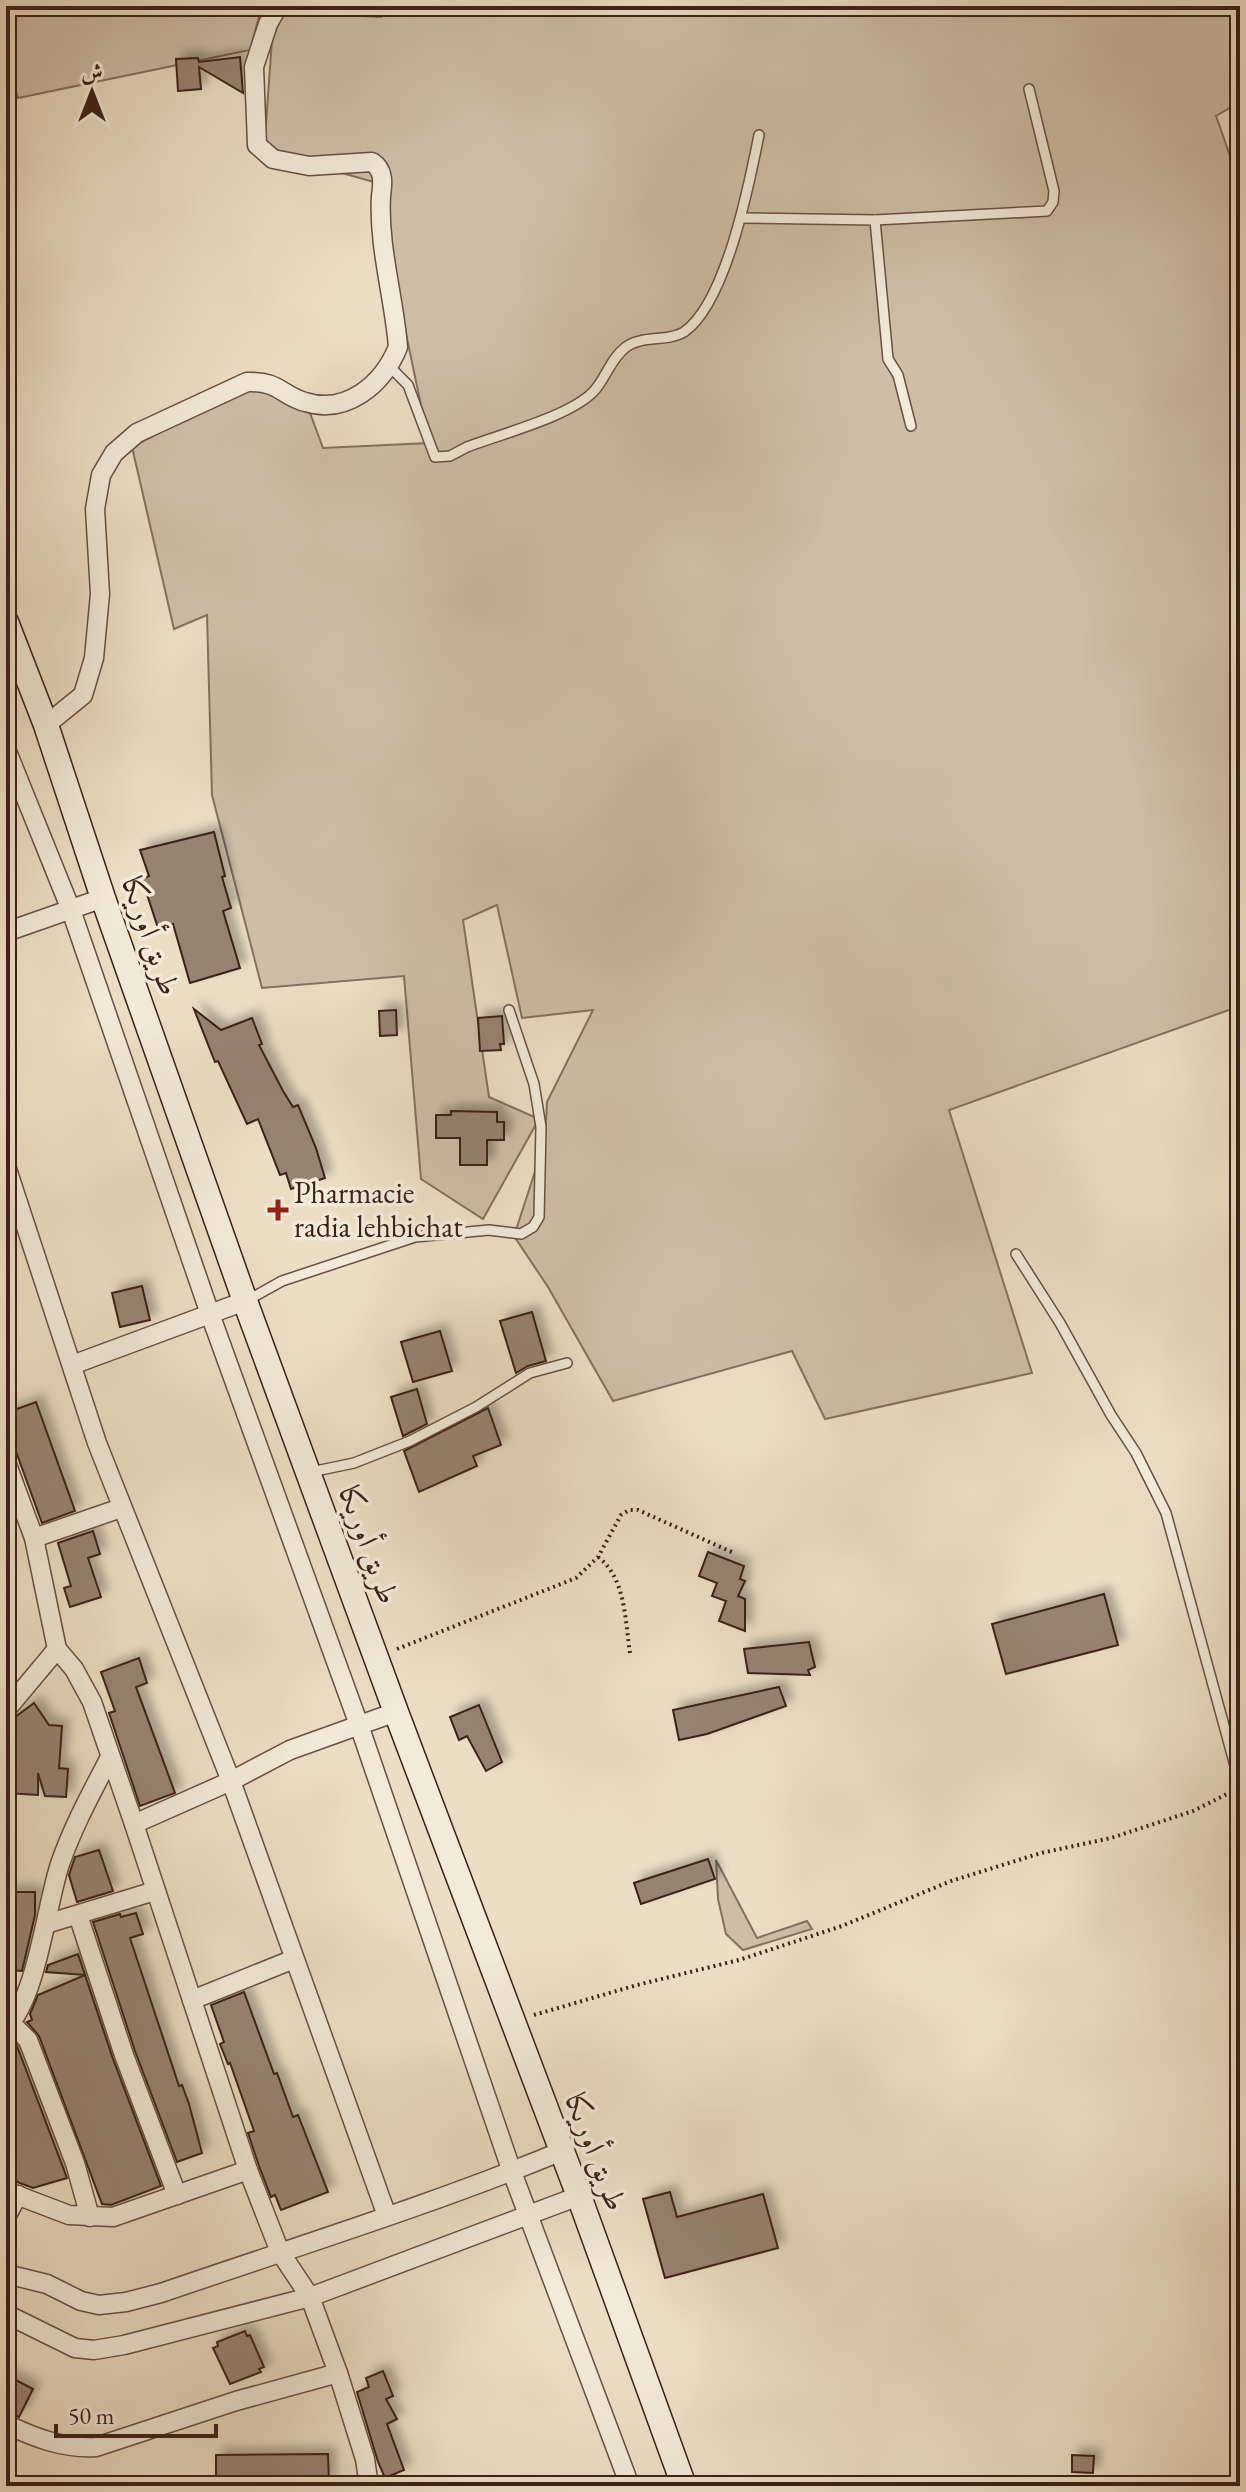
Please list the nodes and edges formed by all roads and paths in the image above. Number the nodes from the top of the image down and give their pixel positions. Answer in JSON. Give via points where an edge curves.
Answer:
{"nodes":[{"id":1,"x":278,"y":6,"type":"edge"},
{"id":2,"x":1029,"y":89,"type":"dead end"},
{"id":3,"x":759,"y":135,"type":"dead end"},
{"id":4,"x":741,"y":218,"type":"junction"},
{"id":5,"x":875,"y":220,"type":"junction"},
{"id":6,"x":390,"y":367,"type":"junction"},
{"id":7,"x":911,"y":426,"type":"dead end"},
{"id":8,"x":6,"y":622,"type":"edge"},
{"id":9,"x":46,"y":725,"type":"junction"},
{"id":10,"x":6,"y":749,"type":"edge"},
{"id":11,"x":103,"y":898,"type":"junction"},
{"id":12,"x":71,"y":910,"type":"junction"},
{"id":13,"x":6,"y":932,"type":"edge"},
{"id":14,"x":509,"y":1010,"type":"dead end"},
{"id":15,"x":7,"y":1173,"type":"edge"},
{"id":16,"x":1016,"y":1254,"type":"dead end"},
{"id":17,"x":245,"y":1301,"type":"junction"},
{"id":18,"x":210,"y":1314,"type":"junction"},
{"id":19,"x":567,"y":1363,"type":"dead end"},
{"id":20,"x":72,"y":1365,"type":"junction"},
{"id":21,"x":308,"y":1473,"type":"junction"},
{"id":22,"x":8,"y":1474,"type":"edge"},
{"id":23,"x":121,"y":1508,"type":"junction"},
{"id":24,"x":34,"y":1538,"type":"junction"},
{"id":25,"x":734,"y":1553,"type":"dead end"},
{"id":26,"x":598,"y":1557,"type":"junction"},
{"id":27,"x":57,"y":1649,"type":"junction"},
{"id":28,"x":630,"y":1653,"type":"dead end"},
{"id":29,"x":376,"y":1657,"type":"junction"},
{"id":30,"x":6,"y":1710,"type":"edge"},
{"id":31,"x":396,"y":1712,"type":"junction"},
{"id":32,"x":359,"y":1725,"type":"junction"},
{"id":33,"x":110,"y":1757,"type":"junction"},
{"id":34,"x":231,"y":1781,"type":"junction"},
{"id":35,"x":1240,"y":1786,"type":"edge"},
{"id":36,"x":134,"y":1824,"type":"junction"},
{"id":37,"x":155,"y":1891,"type":"junction"},
{"id":38,"x":78,"y":1915,"type":"junction"},
{"id":39,"x":46,"y":1924,"type":"junction"},
{"id":40,"x":294,"y":1959,"type":"junction"},
{"id":41,"x":192,"y":2000,"type":"junction"},
{"id":42,"x":512,"y":2021,"type":"junction"},
{"id":43,"x":9,"y":2025,"type":"edge"},
{"id":44,"x":562,"y":2151,"type":"junction"},
{"id":45,"x":248,"y":2170,"type":"junction"},
{"id":46,"x":512,"y":2172,"type":"junction"},
{"id":47,"x":12,"y":2193,"type":"edge"},
{"id":48,"x":177,"y":2195,"type":"junction"},
{"id":49,"x":579,"y":2196,"type":"junction"},
{"id":50,"x":387,"y":2216,"type":"junction"},
{"id":51,"x":529,"y":2216,"type":"junction"},
{"id":52,"x":6,"y":2217,"type":"edge"},
{"id":53,"x":90,"y":2217,"type":"junction"},
{"id":54,"x":280,"y":2252,"type":"junction"},
{"id":55,"x":6,"y":2274,"type":"edge"},
{"id":56,"x":310,"y":2297,"type":"junction"},
{"id":57,"x":6,"y":2314,"type":"edge"},
{"id":58,"x":338,"y":2373,"type":"junction"},
{"id":59,"x":6,"y":2424,"type":"edge"},
{"id":60,"x":369,"y":2486,"type":"edge"},
{"id":61,"x":630,"y":2486,"type":"edge"},
{"id":62,"x":684,"y":2486,"type":"edge"}],
"edges":[{"from":1,"to":6,"type":"street","via":[[254,67],[257,145],[273,159],[309,166],[372,162],[379,167],[398,347]]},
{"from":2,"to":5,"type":"lane","via":[[1054,191],[1047,211]]},
{"from":3,"to":4,"type":"lane"},
{"from":4,"to":5,"type":"lane"},
{"from":4,"to":6,"type":"lane","via":[[702,314],[682,333],[627,345],[575,408],[450,456],[435,457],[408,385]]},
{"from":5,"to":7,"type":"lane","via":[[888,359],[898,375]]},
{"from":6,"to":9,"type":"street","via":[[353,399],[333,406],[303,402],[264,382],[247,382],[137,433],[114,453],[101,475],[95,509],[100,594],[94,658],[83,695]]},
{"from":8,"to":9,"type":"street","name":"طريق أوريكا"},
{"from":9,"to":11,"type":"street","name":"طريق أوريكا"},
{"from":10,"to":12,"type":"street"},
{"from":11,"to":12,"type":"street"},
{"from":11,"to":17,"type":"street","name":"طريق أوريكا"},
{"from":12,"to":13,"type":"street"},
{"from":12,"to":18,"type":"street"},
{"from":14,"to":17,"type":"lane","via":[[534,1084],[541,1127],[539,1217],[533,1227],[521,1234],[489,1230],[415,1237],[282,1281]]},
{"from":15,"to":20,"type":"street"},
{"from":16,"to":35,"type":"lane","via":[[1136,1453],[1166,1513]]},
{"from":17,"to":18,"type":"street"},
{"from":17,"to":21,"type":"street","name":"طريق أوريكا"},
{"from":18,"to":20,"type":"street"},
{"from":18,"to":32,"type":"street"},
{"from":19,"to":21,"type":"lane","via":[[530,1373],[410,1441],[354,1463]]},
{"from":20,"to":23,"type":"street"},
{"from":21,"to":29,"type":"street","name":"طريق أوريكا"},
{"from":22,"to":24,"type":"street"},
{"from":23,"to":24,"type":"street"},
{"from":23,"to":34,"type":"street"},
{"from":24,"to":27,"type":"street"},
{"from":25,"to":26,"type":"path","via":[[633,1510],[621,1515]]},
{"from":26,"to":28,"type":"path","via":[[618,1583]]},
{"from":26,"to":29,"type":"path","via":[[567,1583]]},
{"from":27,"to":30,"type":"street"},
{"from":27,"to":33,"type":"street","via":[[92,1702]]},
{"from":29,"to":31,"type":"street","name":"طريق أوريكا"},
{"from":31,"to":32,"type":"street"},
{"from":31,"to":42,"type":"street","name":"طريق أوريكا"},
{"from":32,"to":34,"type":"street","via":[[290,1750]]},
{"from":32,"to":46,"type":"street"},
{"from":33,"to":36,"type":"street"},
{"from":33,"to":39,"type":"street","via":[[73,1828]]},
{"from":34,"to":36,"type":"street"},
{"from":34,"to":40,"type":"street"},
{"from":35,"to":42,"type":"path","via":[[1193,1811],[951,1881],[842,1926],[739,1960]]},
{"from":36,"to":37,"type":"street"},
{"from":37,"to":38,"type":"street"},
{"from":37,"to":41,"type":"street"},
{"from":38,"to":39,"type":"street"},
{"from":38,"to":48,"type":"street"},
{"from":39,"to":43,"type":"street","via":[[25,1996]]},
{"from":40,"to":41,"type":"street"},
{"from":40,"to":50,"type":"street"},
{"from":41,"to":45,"type":"street"},
{"from":42,"to":44,"type":"street","name":"طريق أوريكا"},
{"from":43,"to":53,"type":"street","via":[[28,2040]]},
{"from":44,"to":46,"type":"street"},
{"from":44,"to":49,"type":"street","name":"طريق أوريكا"},
{"from":45,"to":48,"type":"street"},
{"from":45,"to":54,"type":"street"},
{"from":46,"to":50,"type":"street"},
{"from":46,"to":51,"type":"street"},
{"from":47,"to":52,"type":"street"},
{"from":47,"to":53,"type":"street","via":[[69,2215]]},
{"from":48,"to":53,"type":"street","via":[[113,2217]]},
{"from":49,"to":51,"type":"street"},
{"from":49,"to":62,"type":"street","name":"طريق أوريكا"},
{"from":50,"to":54,"type":"street"},
{"from":51,"to":56,"type":"street"},
{"from":51,"to":61,"type":"street"},
{"from":54,"to":55,"type":"street","via":[[161,2293],[99,2305]]},
{"from":54,"to":56,"type":"street"},
{"from":56,"to":57,"type":"street","via":[[94,2350],[75,2348]]},
{"from":56,"to":58,"type":"street"},
{"from":58,"to":59,"type":"street","via":[[96,2447],[75,2449]]},
{"from":58,"to":60,"type":"street"}]}
